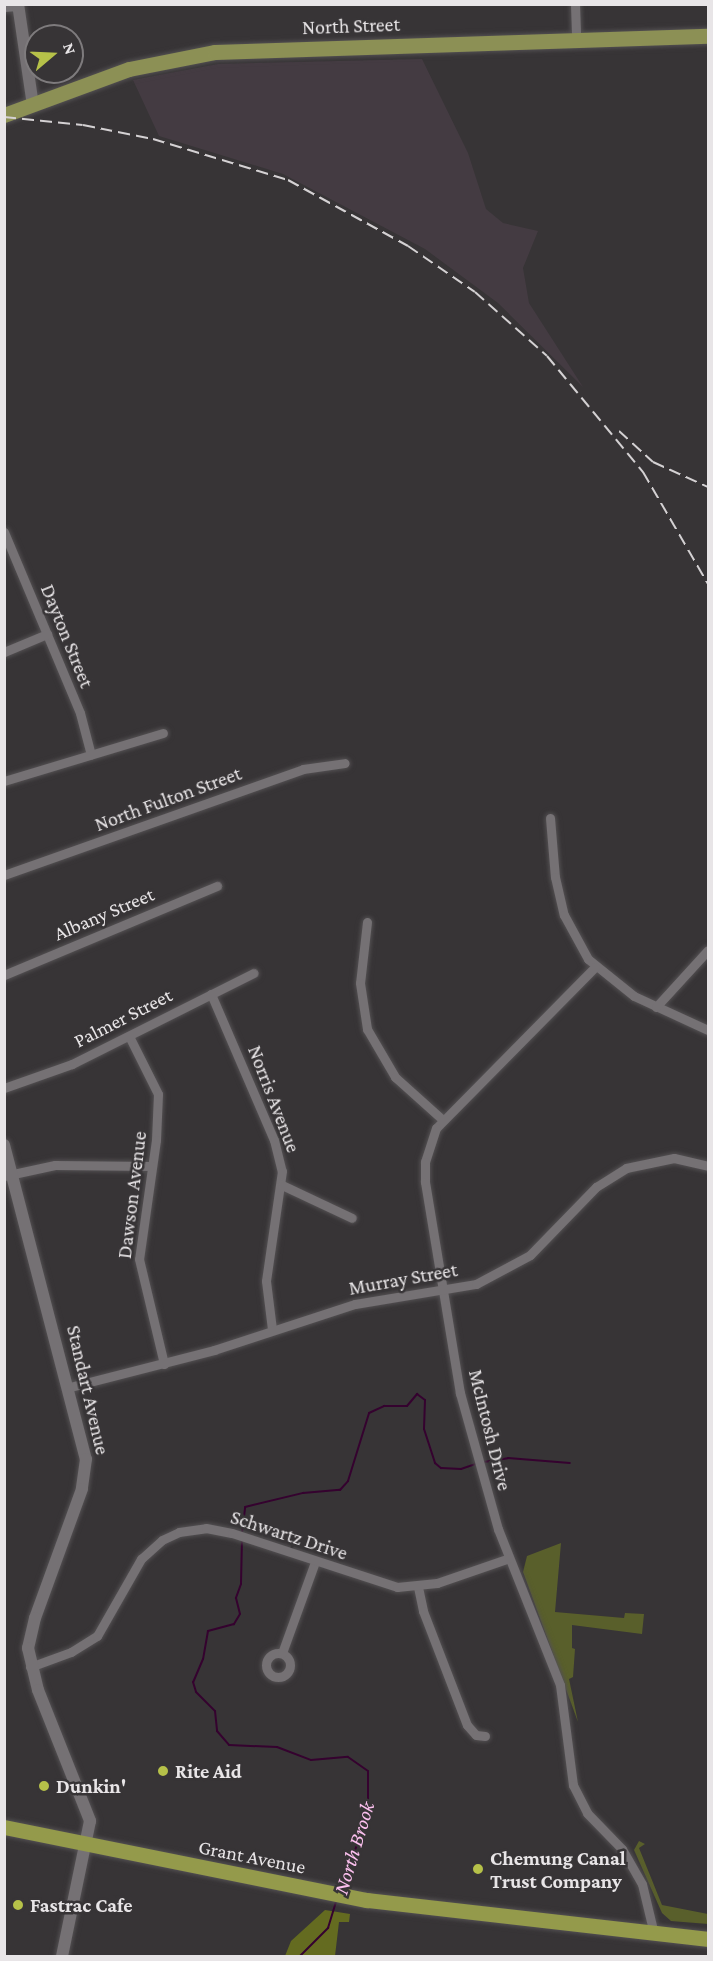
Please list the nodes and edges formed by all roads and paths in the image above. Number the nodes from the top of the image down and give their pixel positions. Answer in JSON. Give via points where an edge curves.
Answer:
{"nodes":[{"id":1,"x":575,"y":4,"type":"edge"},
{"id":2,"x":18,"y":5,"type":"edge"},
{"id":3,"x":4,"y":7,"type":"edge"},
{"id":4,"x":708,"y":36,"type":"edge"},
{"id":5,"x":576,"y":40,"type":"junction"},
{"id":6,"x":33,"y":105,"type":"junction"},
{"id":7,"x":4,"y":115,"type":"edge"},
{"id":8,"x":4,"y":532,"type":"edge"},
{"id":9,"x":47,"y":634,"type":"junction"},
{"id":10,"x":4,"y":652,"type":"edge"},
{"id":11,"x":163,"y":733,"type":"dead end"},
{"id":12,"x":91,"y":755,"type":"junction"},
{"id":13,"x":345,"y":763,"type":"dead end"},
{"id":14,"x":4,"y":781,"type":"edge"},
{"id":15,"x":550,"y":818,"type":"dead end"},
{"id":16,"x":4,"y":875,"type":"edge"},
{"id":17,"x":217,"y":886,"type":"dead end"},
{"id":18,"x":367,"y":922,"type":"dead end"},
{"id":19,"x":708,"y":950,"type":"edge"},
{"id":20,"x":596,"y":967,"type":"junction"},
{"id":21,"x":254,"y":973,"type":"dead end"},
{"id":22,"x":4,"y":975,"type":"edge"},
{"id":23,"x":211,"y":994,"type":"junction"},
{"id":24,"x":656,"y":1007,"type":"junction"},
{"id":25,"x":708,"y":1030,"type":"edge"},
{"id":26,"x":129,"y":1036,"type":"junction"},
{"id":27,"x":4,"y":1088,"type":"edge"},
{"id":28,"x":443,"y":1120,"type":"junction"},
{"id":29,"x":4,"y":1145,"type":"edge"},
{"id":30,"x":153,"y":1166,"type":"junction"},
{"id":31,"x":708,"y":1166,"type":"edge"},
{"id":32,"x":9,"y":1174,"type":"edge"},
{"id":33,"x":282,"y":1185,"type":"junction"},
{"id":34,"x":352,"y":1218,"type":"dead end"},
{"id":35,"x":441,"y":1291,"type":"junction"},
{"id":36,"x":272,"y":1329,"type":"junction"},
{"id":37,"x":164,"y":1364,"type":"junction"},
{"id":38,"x":70,"y":1387,"type":"junction"},
{"id":39,"x":509,"y":1558,"type":"junction"},
{"id":40,"x":315,"y":1562,"type":"junction"},
{"id":41,"x":418,"y":1587,"type":"junction"},
{"id":42,"x":282,"y":1653,"type":"dead end"},
{"id":43,"x":30,"y":1667,"type":"junction"},
{"id":44,"x":485,"y":1736,"type":"dead end"},
{"id":45,"x":4,"y":1827,"type":"edge"},
{"id":46,"x":87,"y":1844,"type":"junction"},
{"id":47,"x":654,"y":1934,"type":"junction"},
{"id":48,"x":708,"y":1939,"type":"edge"},
{"id":49,"x":62,"y":1956,"type":"edge"}],
"edges":[{"from":1,"to":5,"type":"street"},
{"from":2,"to":3,"type":"street"},
{"from":2,"to":6,"type":"street"},
{"from":4,"to":5,"type":"main road","name":"North Street"},
{"from":5,"to":6,"type":"main road","name":"North Street","via":[[192,55],[129,69]]},
{"from":6,"to":7,"type":"main road","name":"North Street"},
{"from":8,"to":9,"type":"street","name":"Dayton Street"},
{"from":9,"to":10,"type":"street"},
{"from":9,"to":12,"type":"street","name":"Dayton Street","via":[[84,723]]},
{"from":11,"to":12,"type":"street"},
{"from":12,"to":14,"type":"street"},
{"from":13,"to":16,"type":"street","name":"North Fulton Street","via":[[303,769]]},
{"from":15,"to":20,"type":"street","via":[[555,877],[564,915]]},
{"from":17,"to":22,"type":"street","name":"Albany Street"},
{"from":18,"to":28,"type":"street","via":[[360,983],[368,1029],[395,1077]]},
{"from":19,"to":24,"type":"street"},
{"from":20,"to":24,"type":"street","via":[[620,987]]},
{"from":20,"to":28,"type":"street","name":"McIntosh Drive"},
{"from":21,"to":23,"type":"street","name":"Palmer Street"},
{"from":23,"to":26,"type":"street","name":"Palmer Street"},
{"from":23,"to":33,"type":"street","name":"Norris Avenue","via":[[274,1140]]},
{"from":24,"to":25,"type":"street"},
{"from":26,"to":27,"type":"street","name":"Palmer Street","via":[[42,1077]]},
{"from":26,"to":30,"type":"street","name":"Dawson Avenue","via":[[158,1094]]},
{"from":28,"to":35,"type":"street","name":"McIntosh Drive","via":[[430,1140],[425,1162]]},
{"from":29,"to":32,"type":"street","name":"Standart Avenue"},
{"from":30,"to":32,"type":"street","via":[[80,1164]]},
{"from":30,"to":37,"type":"street","name":"Dawson Avenue","via":[[139,1259]]},
{"from":31,"to":35,"type":"street","name":"Murray Street","via":[[674,1158],[626,1167],[596,1187],[551,1236],[520,1262],[476,1284]]},
{"from":32,"to":38,"type":"street","name":"Standart Avenue"},
{"from":33,"to":34,"type":"street"},
{"from":33,"to":36,"type":"street","name":"Norris Avenue","via":[[266,1281]]},
{"from":35,"to":36,"type":"street","name":"Murray Street","via":[[355,1304]]},
{"from":35,"to":39,"type":"street","name":"McIntosh Drive","via":[[472,1444]]},
{"from":36,"to":37,"type":"street","name":"Murray Street"},
{"from":37,"to":38,"type":"street","name":"Murray Street"},
{"from":38,"to":43,"type":"street","name":"Standart Avenue","via":[[84,1442],[84,1480],[35,1618],[28,1648]]},
{"from":39,"to":41,"type":"street","name":"Schwartz Drive"},
{"from":39,"to":47,"type":"street","name":"McIntosh Drive","via":[[562,1695],[573,1785],[587,1813],[622,1849],[642,1884]]},
{"from":40,"to":41,"type":"street","name":"Schwartz Drive","via":[[380,1584]]},
{"from":40,"to":42,"type":"street"},
{"from":40,"to":43,"type":"street","name":"Schwartz Drive","via":[[227,1532],[199,1528],[179,1532],[162,1540],[141,1559],[97,1636],[71,1652]]},
{"from":41,"to":44,"type":"street","via":[[423,1611],[467,1725],[476,1735]]},
{"from":43,"to":46,"type":"street","name":"Standart Avenue","via":[[89,1814]]},
{"from":45,"to":46,"type":"highway","name":"Grant Avenue"},
{"from":46,"to":47,"type":"highway","name":"Grant Avenue","via":[[367,1900]]},
{"from":46,"to":49,"type":"street","name":"Standart Avenue"},
{"from":47,"to":48,"type":"highway","name":"Grant Avenue"}]}
